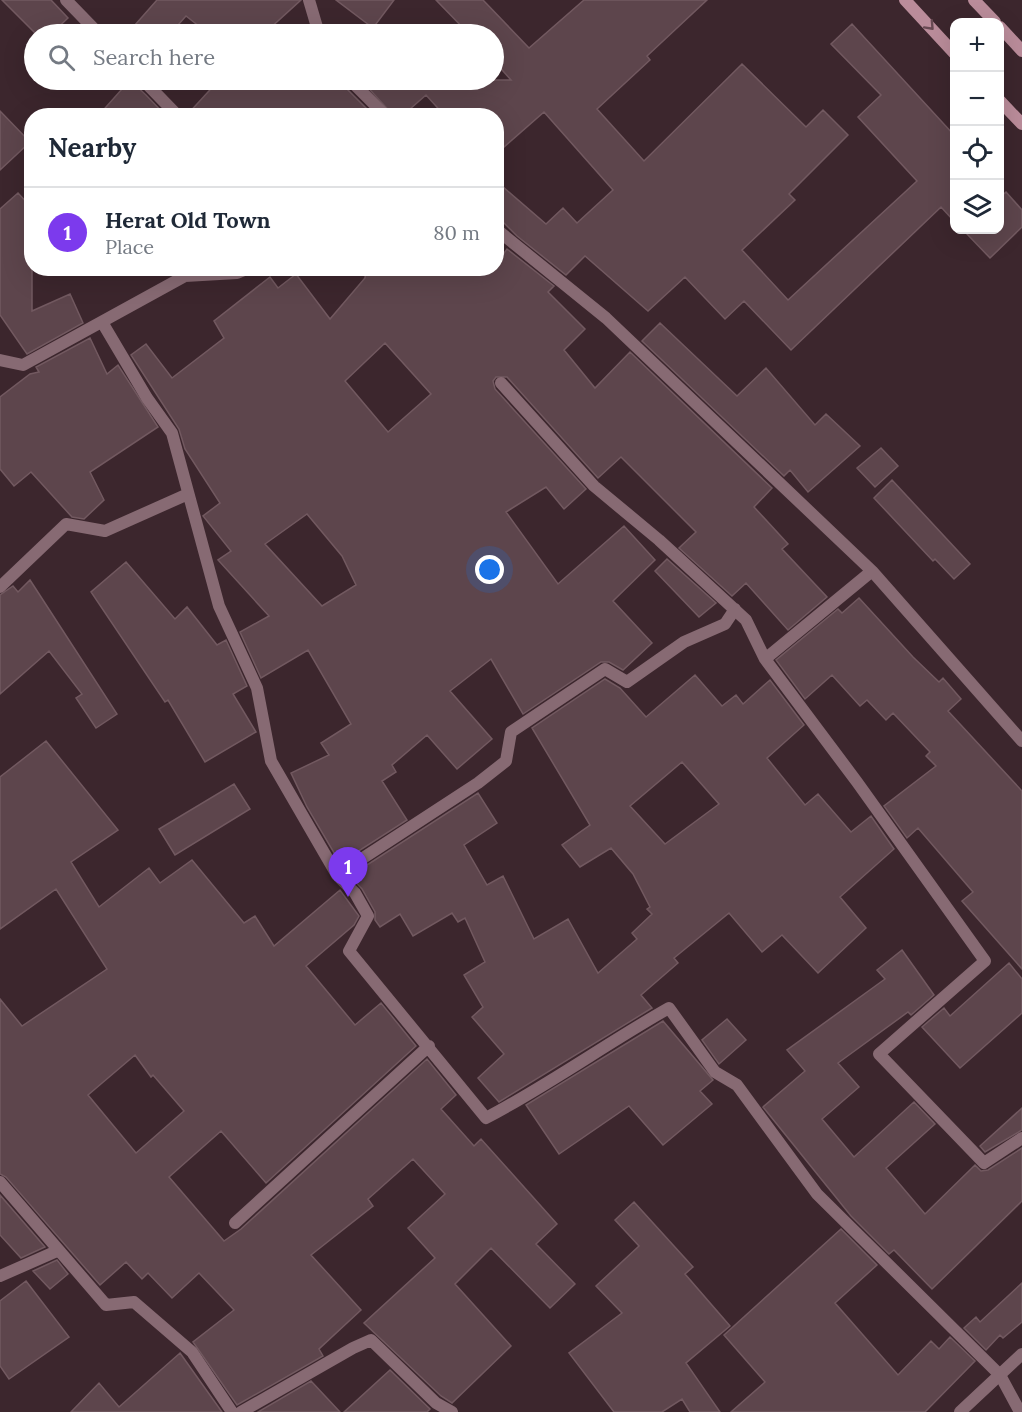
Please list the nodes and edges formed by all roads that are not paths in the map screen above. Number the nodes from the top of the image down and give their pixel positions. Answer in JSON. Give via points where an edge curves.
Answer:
{"nodes":[{"id":1,"x":66,"y":0,"type":"edge"},
{"id":2,"x":309,"y":0,"type":"edge"},
{"id":3,"x":905,"y":0,"type":"edge"},
{"id":4,"x":974,"y":0,"type":"edge"},
{"id":5,"x":991,"y":18,"type":"edge"},
{"id":6,"x":89,"y":24,"type":"edge"},
{"id":7,"x":316,"y":24,"type":"edge"},
{"id":8,"x":1004,"y":32,"type":"edge"},
{"id":9,"x":950,"y":49,"type":"edge"},
{"id":10,"x":1022,"y":51,"type":"edge"},
{"id":11,"x":153,"y":90,"type":"edge"},
{"id":12,"x":360,"y":90,"type":"edge"},
{"id":13,"x":1004,"y":105,"type":"edge"},
{"id":14,"x":170,"y":108,"type":"edge"},
{"id":15,"x":379,"y":108,"type":"edge"},
{"id":16,"x":1022,"y":124,"type":"edge"},
{"id":17,"x":504,"y":235,"type":"edge"},
{"id":18,"x":185,"y":276,"type":"edge"},
{"id":19,"x":102,"y":322,"type":"junction"},
{"id":20,"x":0,"y":360,"type":"edge"},
{"id":21,"x":501,"y":383,"type":"dead end"},
{"id":22,"x":188,"y":494,"type":"junction"},
{"id":23,"x":872,"y":571,"type":"junction"},
{"id":24,"x":0,"y":587,"type":"edge"},
{"id":25,"x":735,"y":609,"type":"junction"},
{"id":26,"x":765,"y":659,"type":"junction"},
{"id":27,"x":1022,"y":741,"type":"edge"},
{"id":28,"x":337,"y":875,"type":"junction"},
{"id":29,"x":429,"y":1046,"type":"junction"},
{"id":30,"x":1022,"y":1138,"type":"edge"},
{"id":31,"x":0,"y":1182,"type":"edge"},
{"id":32,"x":235,"y":1223,"type":"dead end"},
{"id":33,"x":57,"y":1251,"type":"junction"},
{"id":34,"x":0,"y":1276,"type":"edge"},
{"id":35,"x":1022,"y":1354,"type":"edge"},
{"id":36,"x":1000,"y":1375,"type":"junction"},
{"id":37,"x":232,"y":1412,"type":"edge"},
{"id":38,"x":241,"y":1412,"type":"edge"},
{"id":39,"x":452,"y":1412,"type":"edge"},
{"id":40,"x":960,"y":1412,"type":"edge"},
{"id":41,"x":1020,"y":1412,"type":"edge"}],
"edges":[{"from":1,"to":6,"type":"street"},
{"from":2,"to":7,"type":"street"},
{"from":3,"to":9,"type":"main road","one_way":true},
{"from":4,"to":5,"type":"main road"},
{"from":8,"to":10,"type":"main road"},
{"from":11,"to":14,"type":"street"},
{"from":12,"to":15,"type":"street"},
{"from":13,"to":16,"type":"main road"},
{"from":17,"to":23,"type":"street","via":[[606,318]]},
{"from":18,"to":19,"type":"street"},
{"from":19,"to":20,"type":"street","via":[[23,365]]},
{"from":19,"to":22,"type":"street","via":[[172,433]]},
{"from":21,"to":25,"type":"street","via":[[594,486]]},
{"from":22,"to":24,"type":"street","via":[[105,531],[66,524]]},
{"from":22,"to":28,"type":"street","via":[[219,606],[257,688],[271,761]]},
{"from":23,"to":26,"type":"street"},
{"from":23,"to":27,"type":"street"},
{"from":25,"to":26,"type":"street","via":[[746,620]]},
{"from":25,"to":28,"type":"street","via":[[725,624],[684,642],[627,682],[605,669],[511,732],[506,761],[478,783]]},
{"from":26,"to":30,"type":"street","via":[[985,961],[879,1054],[984,1163]]},
{"from":28,"to":29,"type":"street","via":[[355,893],[368,916],[349,951]]},
{"from":29,"to":32,"type":"street"},
{"from":29,"to":36,"type":"street","via":[[486,1118],[539,1090],[603,1046],[669,1008],[715,1072],[737,1085],[817,1194]]},
{"from":31,"to":33,"type":"street"},
{"from":33,"to":34,"type":"street"},
{"from":33,"to":37,"type":"street","via":[[106,1305],[134,1302],[192,1352]]},
{"from":35,"to":36,"type":"street"},
{"from":36,"to":40,"type":"street"},
{"from":36,"to":41,"type":"street"},
{"from":38,"to":39,"type":"street","via":[[371,1340],[436,1403]]}]}
